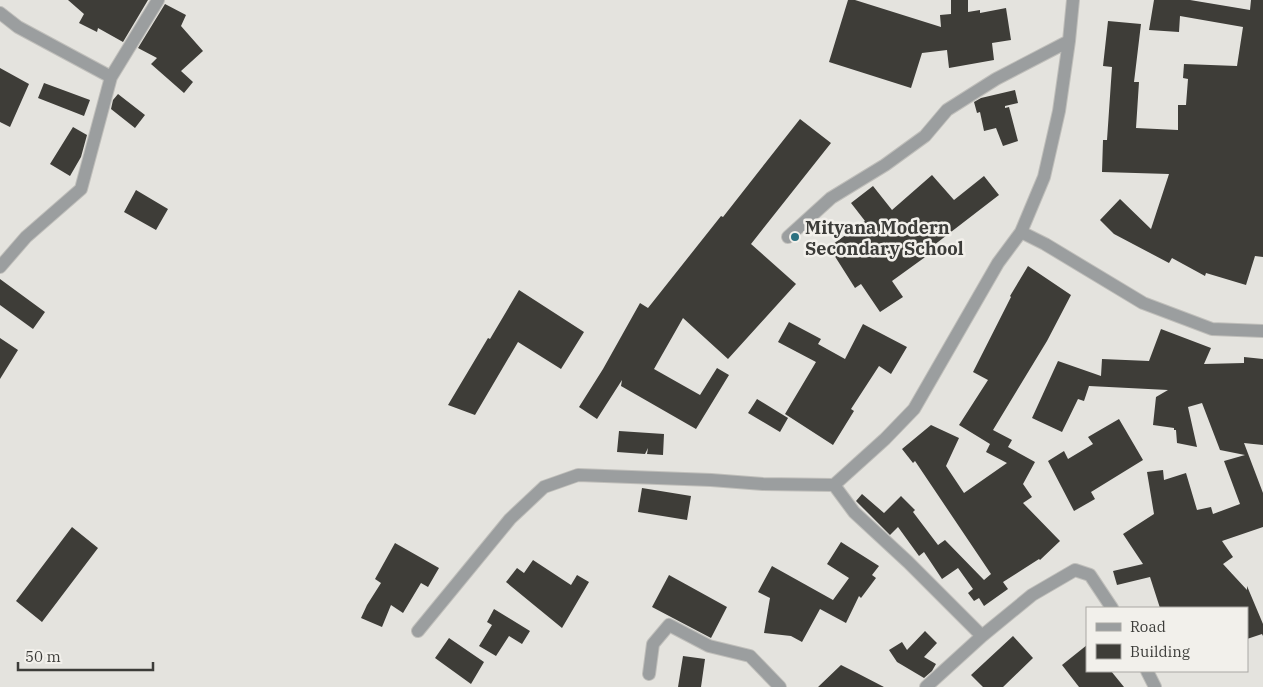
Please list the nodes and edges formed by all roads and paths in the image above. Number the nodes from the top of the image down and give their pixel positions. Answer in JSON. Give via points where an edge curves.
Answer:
{"nodes":[{"id":1,"x":158,"y":0,"type":"edge"},
{"id":2,"x":1072,"y":0,"type":"edge"},
{"id":3,"x":0,"y":13,"type":"edge"},
{"id":4,"x":1069,"y":42,"type":"junction"},
{"id":5,"x":112,"y":77,"type":"junction"},
{"id":6,"x":1021,"y":232,"type":"junction"},
{"id":7,"x":788,"y":237,"type":"dead end"},
{"id":8,"x":0,"y":267,"type":"edge"},
{"id":9,"x":1263,"y":331,"type":"edge"},
{"id":10,"x":834,"y":485,"type":"junction"},
{"id":11,"x":1111,"y":607,"type":"edge"},
{"id":12,"x":418,"y":631,"type":"dead end"},
{"id":13,"x":982,"y":636,"type":"junction"},
{"id":14,"x":1148,"y":672,"type":"edge"},
{"id":15,"x":649,"y":674,"type":"dead end"},
{"id":16,"x":780,"y":687,"type":"edge"},
{"id":17,"x":926,"y":687,"type":"edge"},
{"id":18,"x":1155,"y":687,"type":"edge"}],
"edges":[{"from":1,"to":5,"type":"street"},
{"from":2,"to":4,"type":"street"},
{"from":3,"to":5,"type":"street","via":[[18,27]]},
{"from":4,"to":6,"type":"street","via":[[1059,111],[1044,177]]},
{"from":4,"to":7,"type":"street","via":[[996,79],[947,110],[925,136],[831,198]]},
{"from":5,"to":8,"type":"street","via":[[81,189],[26,237]]},
{"from":6,"to":9,"type":"street","via":[[1143,303],[1212,329]]},
{"from":6,"to":10,"type":"street","via":[[998,263],[914,409]]},
{"from":10,"to":12,"type":"street","via":[[578,475],[544,487],[510,519]]},
{"from":10,"to":13,"type":"street","via":[[854,512]]},
{"from":11,"to":13,"type":"street","via":[[1090,575],[1075,570],[1032,595]]},
{"from":13,"to":17,"type":"street"},
{"from":14,"to":18,"type":"street"},
{"from":15,"to":16,"type":"street","via":[[653,644],[670,625],[709,646],[750,656]]}]}
